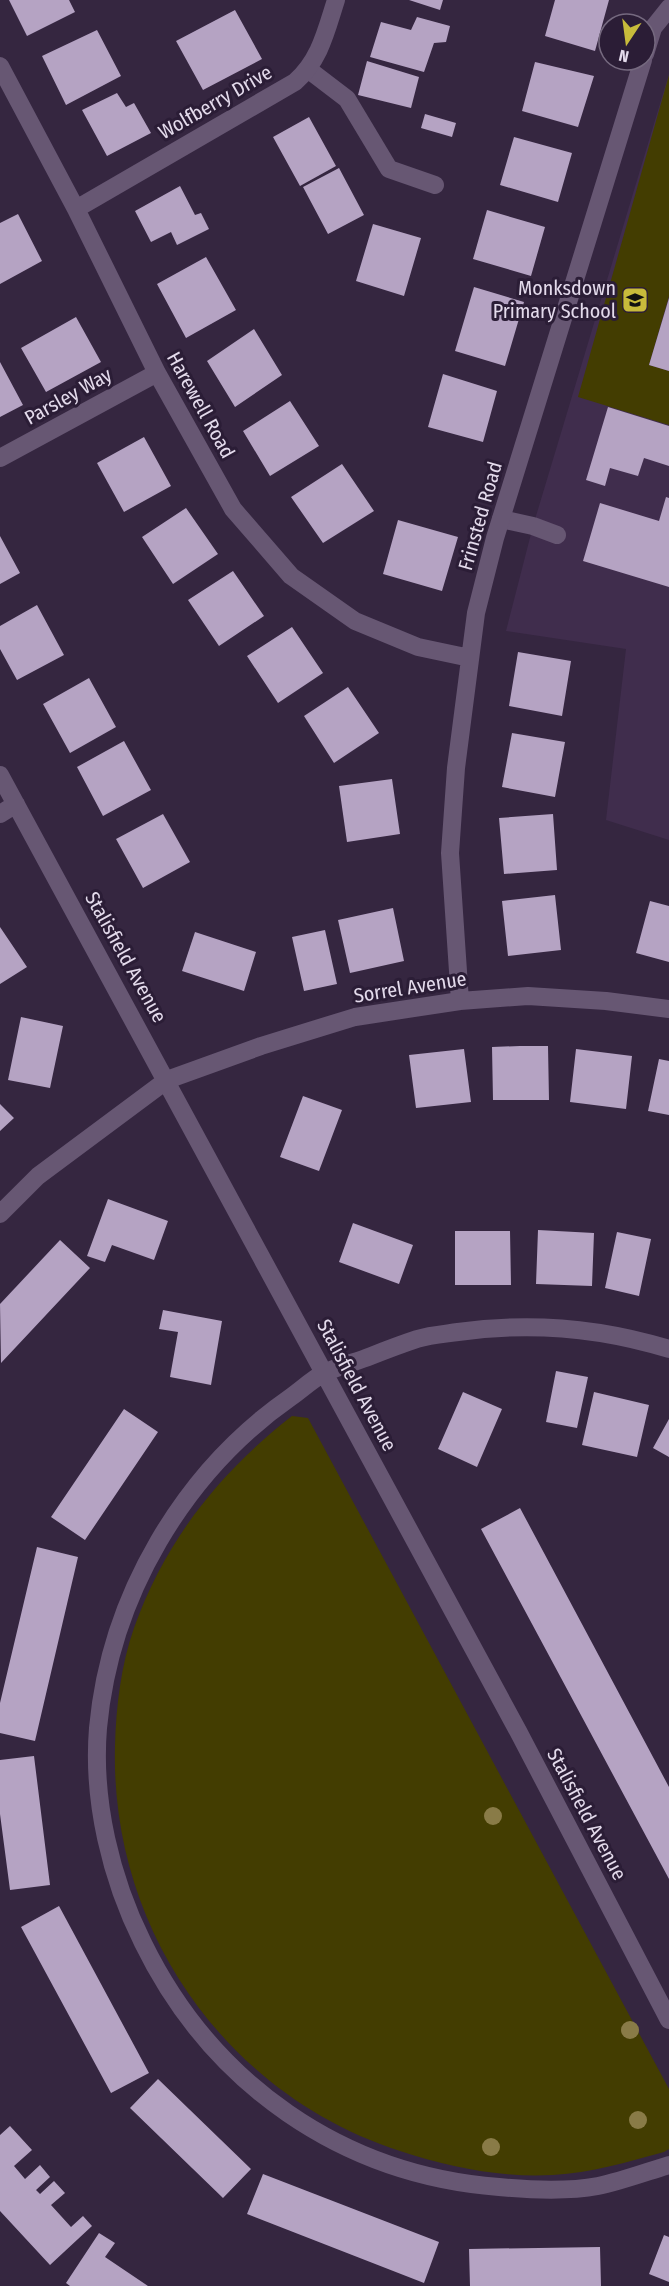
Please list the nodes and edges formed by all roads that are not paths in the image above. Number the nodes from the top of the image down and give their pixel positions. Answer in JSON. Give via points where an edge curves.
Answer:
{"nodes":[{"id":1,"x":336,"y":0,"type":"edge"},
{"id":2,"x":669,"y":8,"type":"edge"},
{"id":3,"x":657,"y":22,"type":"edge"},
{"id":4,"x":0,"y":66,"type":"edge"},
{"id":5,"x":309,"y":70,"type":"junction"},
{"id":6,"x":639,"y":72,"type":"edge"},
{"id":7,"x":435,"y":185,"type":"dead end"},
{"id":8,"x":76,"y":209,"type":"junction"},
{"id":9,"x":156,"y":373,"type":"junction"},
{"id":10,"x":0,"y":458,"type":"edge"},
{"id":11,"x":501,"y":519,"type":"junction"},
{"id":12,"x":556,"y":535,"type":"dead end"},
{"id":13,"x":470,"y":657,"type":"junction"},
{"id":14,"x":0,"y":774,"type":"edge"},
{"id":15,"x":16,"y":804,"type":"junction"},
{"id":16,"x":0,"y":814,"type":"edge"},
{"id":17,"x":460,"y":1001,"type":"junction"},
{"id":18,"x":669,"y":1009,"type":"edge"},
{"id":19,"x":167,"y":1080,"type":"junction"},
{"id":20,"x":0,"y":1214,"type":"edge"},
{"id":21,"x":669,"y":1349,"type":"edge"},
{"id":22,"x":324,"y":1373,"type":"junction"},
{"id":23,"x":669,"y":2020,"type":"edge"},
{"id":24,"x":669,"y":2165,"type":"edge"}],
"edges":[{"from":1,"to":5,"type":"street","name":"Wolfberry Drive","via":[[321,48]]},
{"from":2,"to":3,"type":"street"},
{"from":4,"to":8,"type":"street","name":"Harewell Road"},
{"from":5,"to":7,"type":"street","via":[[347,99],[389,169]]},
{"from":5,"to":8,"type":"street","name":"Wolfberry Drive","via":[[295,82]]},
{"from":6,"to":11,"type":"street","name":"Frinsted Road"},
{"from":8,"to":9,"type":"street","name":"Harewell Road"},
{"from":9,"to":10,"type":"street","name":"Parsley Way"},
{"from":9,"to":13,"type":"street","name":"Harewell Road","via":[[233,509],[291,576],[355,621],[418,647]]},
{"from":11,"to":12,"type":"street"},
{"from":11,"to":13,"type":"street","name":"Frinsted Road","via":[[476,613]]},
{"from":13,"to":17,"type":"street","name":"Frinsted Road","via":[[450,853]]},
{"from":14,"to":15,"type":"street","name":"Stalisfield Avenue"},
{"from":15,"to":16,"type":"street"},
{"from":15,"to":19,"type":"street","name":"Stalisfield Avenue"},
{"from":17,"to":18,"type":"street","name":"Sorrel Avenue","via":[[528,996]]},
{"from":17,"to":19,"type":"street","name":"Sorrel Avenue","via":[[355,1017]]},
{"from":19,"to":20,"type":"street","name":"Sorrel Avenue","via":[[38,1176]]},
{"from":19,"to":22,"type":"street","name":"Stalisfield Avenue"},
{"from":21,"to":22,"type":"street","via":[[626,1335],[491,1327],[421,1338]]},
{"from":22,"to":23,"type":"street","name":"Stalisfield Avenue"},
{"from":22,"to":24,"type":"street","via":[[268,1412],[207,1473],[178,1509],[147,1561],[122,1618],[98,1730],[99,1792],[109,1851],[127,1911],[167,1988],[218,2055],[270,2103],[329,2140],[407,2172],[470,2185],[532,2190],[596,2186]]}]}
